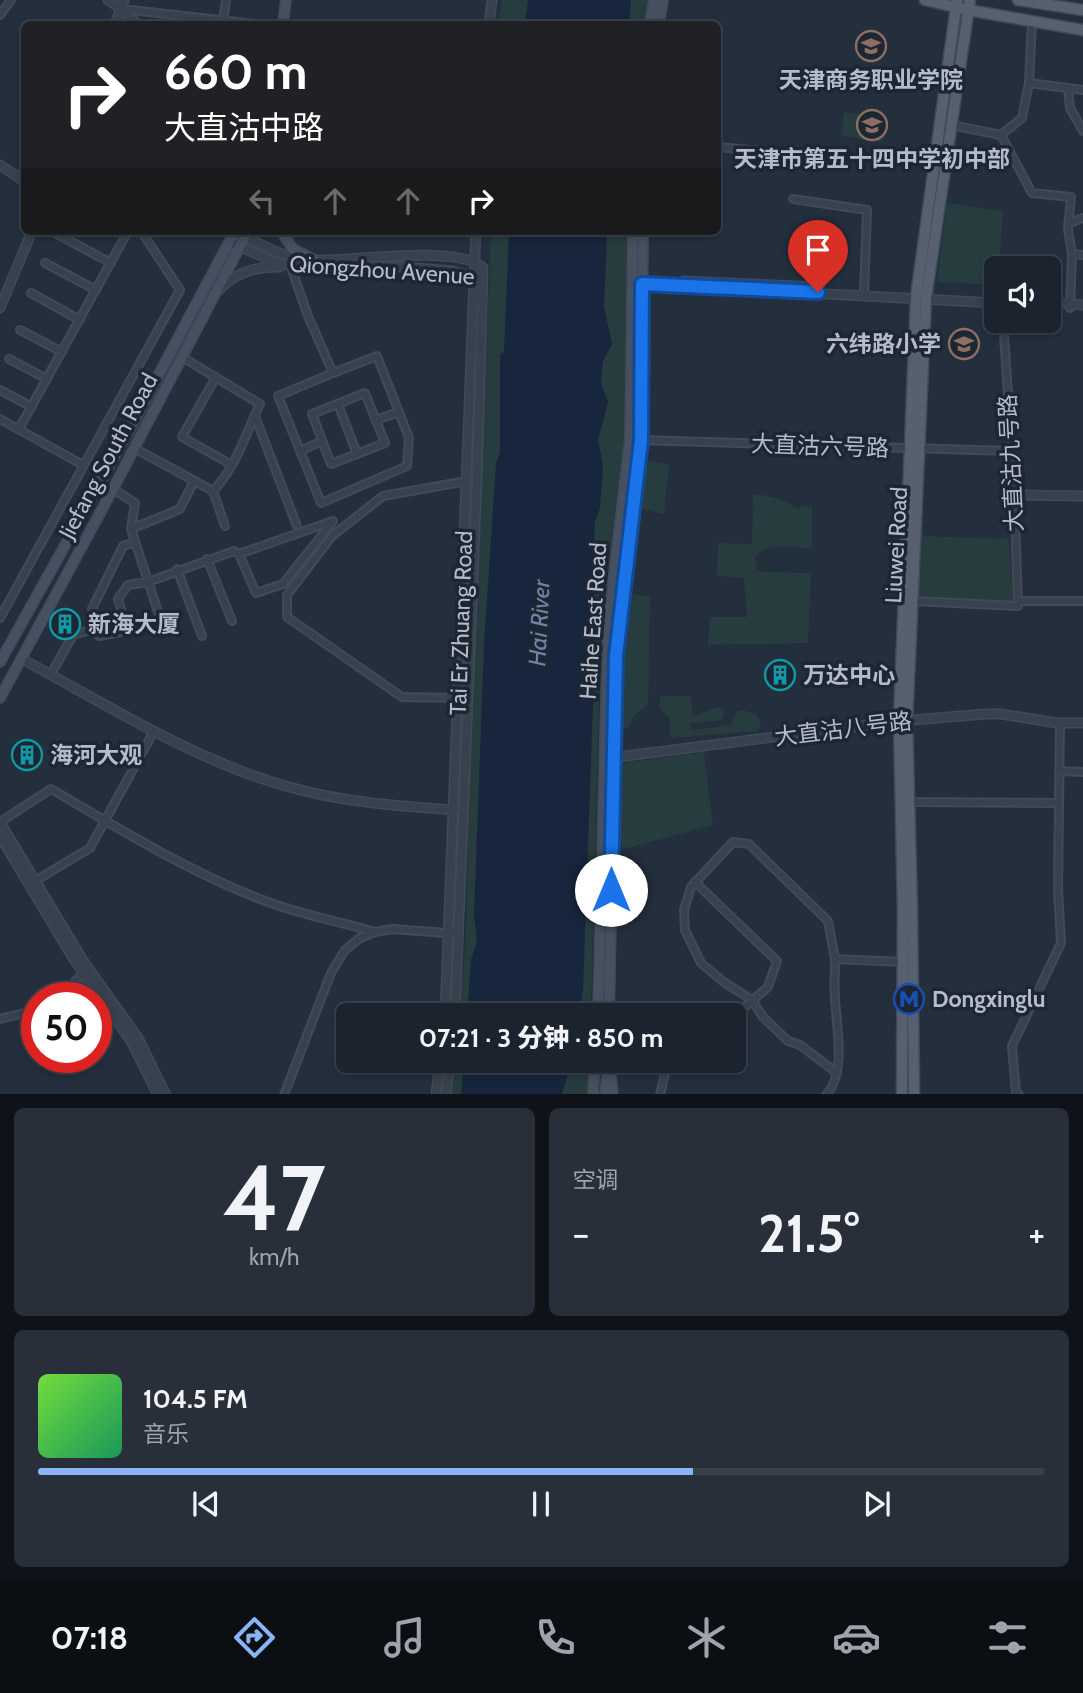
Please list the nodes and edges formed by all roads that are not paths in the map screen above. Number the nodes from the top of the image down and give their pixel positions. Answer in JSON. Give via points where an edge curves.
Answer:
{"nodes":[{"id":1,"x":10,"y":0,"type":"edge"},
{"id":2,"x":108,"y":0,"type":"edge"},
{"id":3,"x":226,"y":0,"type":"edge"},
{"id":4,"x":286,"y":0,"type":"edge"},
{"id":5,"x":492,"y":0,"type":"edge"},
{"id":6,"x":654,"y":0,"type":"edge"},
{"id":7,"x":663,"y":0,"type":"edge"},
{"id":8,"x":925,"y":0,"type":"edge"},
{"id":9,"x":1018,"y":0,"type":"edge"},
{"id":10,"x":1043,"y":2,"type":"edge"},
{"id":11,"x":123,"y":4,"type":"edge"},
{"id":12,"x":957,"y":4,"type":"edge"},
{"id":13,"x":969,"y":5,"type":"edge"},
{"id":14,"x":1083,"y":9,"type":"edge"},
{"id":15,"x":0,"y":15,"type":"edge"},
{"id":16,"x":116,"y":21,"type":"edge"},
{"id":17,"x":135,"y":21,"type":"edge"},
{"id":18,"x":223,"y":21,"type":"joint"},
{"id":19,"x":282,"y":21,"type":"edge"},
{"id":20,"x":489,"y":21,"type":"edge"},
{"id":21,"x":650,"y":21,"type":"edge"},
{"id":22,"x":660,"y":21,"type":"edge"},
{"id":23,"x":1032,"y":22,"type":"junction"},
{"id":24,"x":1083,"y":30,"type":"edge"},
{"id":25,"x":1029,"y":83,"type":"junction"},
{"id":26,"x":1068,"y":88,"type":"junction"},
{"id":27,"x":1083,"y":90,"type":"edge"},
{"id":28,"x":951,"y":125,"type":"junction"},
{"id":29,"x":1083,"y":131,"type":"edge"},
{"id":30,"x":1001,"y":135,"type":"junction"},
{"id":31,"x":721,"y":147,"type":"edge"},
{"id":32,"x":772,"y":152,"type":"dead end"},
{"id":33,"x":0,"y":165,"type":"edge"},
{"id":34,"x":21,"y":179,"type":"edge"},
{"id":35,"x":793,"y":199,"type":"dead end"},
{"id":36,"x":1083,"y":218,"type":"edge"},
{"id":37,"x":1069,"y":223,"type":"junction"},
{"id":38,"x":30,"y":235,"type":"edge"},
{"id":39,"x":59,"y":235,"type":"edge"},
{"id":40,"x":124,"y":235,"type":"edge"},
{"id":41,"x":144,"y":235,"type":"edge"},
{"id":42,"x":234,"y":235,"type":"edge"},
{"id":43,"x":246,"y":235,"type":"edge"},
{"id":44,"x":248,"y":235,"type":"edge"},
{"id":45,"x":284,"y":235,"type":"edge"},
{"id":46,"x":476,"y":235,"type":"edge"},
{"id":47,"x":633,"y":235,"type":"edge"},
{"id":48,"x":643,"y":235,"type":"edge"},
{"id":49,"x":230,"y":243,"type":"junction"},
{"id":50,"x":240,"y":248,"type":"junction"},
{"id":51,"x":1072,"y":254,"type":"junction"},
{"id":52,"x":1083,"y":255,"type":"edge"},
{"id":53,"x":315,"y":260,"type":"junction"},
{"id":54,"x":474,"y":261,"type":"junction"},
{"id":55,"x":45,"y":262,"type":"dead end"},
{"id":56,"x":111,"y":263,"type":"junction"},
{"id":57,"x":292,"y":267,"type":"junction"},
{"id":58,"x":473,"y":276,"type":"junction"},
{"id":59,"x":484,"y":280,"type":"junction"},
{"id":60,"x":637,"y":281,"type":"junction"},
{"id":61,"x":96,"y":290,"type":"junction"},
{"id":62,"x":217,"y":292,"type":"junction"},
{"id":63,"x":864,"y":292,"type":"junction"},
{"id":64,"x":31,"y":293,"type":"dead end"},
{"id":65,"x":921,"y":296,"type":"junction"},
{"id":66,"x":984,"y":300,"type":"edge"},
{"id":67,"x":1061,"y":305,"type":"edge"},
{"id":68,"x":1070,"y":306,"type":"junction"},
{"id":69,"x":1083,"y":307,"type":"edge"},
{"id":70,"x":0,"y":308,"type":"edge"},
{"id":71,"x":80,"y":320,"type":"junction"},
{"id":72,"x":20,"y":330,"type":"dead end"},
{"id":73,"x":1004,"y":333,"type":"edge"},
{"id":74,"x":62,"y":352,"type":"junction"},
{"id":75,"x":182,"y":358,"type":"junction"},
{"id":76,"x":9,"y":359,"type":"dead end"},
{"id":77,"x":333,"y":373,"type":"junction"},
{"id":78,"x":216,"y":377,"type":"junction"},
{"id":79,"x":47,"y":379,"type":"junction"},
{"id":80,"x":0,"y":390,"type":"edge"},
{"id":81,"x":338,"y":404,"type":"junction"},
{"id":82,"x":32,"y":407,"type":"junction"},
{"id":83,"x":399,"y":412,"type":"junction"},
{"id":84,"x":254,"y":416,"type":"junction"},
{"id":85,"x":0,"y":419,"type":"edge"},
{"id":86,"x":376,"y":420,"type":"junction"},
{"id":87,"x":19,"y":429,"type":"junction"},
{"id":88,"x":630,"y":439,"type":"junction"},
{"id":89,"x":641,"y":440,"type":"junction"},
{"id":90,"x":322,"y":441,"type":"junction"},
{"id":91,"x":134,"y":448,"type":"junction"},
{"id":92,"x":915,"y":449,"type":"junction"},
{"id":93,"x":1011,"y":450,"type":"junction"},
{"id":94,"x":300,"y":451,"type":"junction"},
{"id":95,"x":357,"y":454,"type":"junction"},
{"id":96,"x":83,"y":465,"type":"junction"},
{"id":97,"x":232,"y":465,"type":"junction"},
{"id":98,"x":194,"y":481,"type":"junction"},
{"id":99,"x":467,"y":481,"type":"junction"},
{"id":100,"x":113,"y":489,"type":"junction"},
{"id":101,"x":213,"y":491,"type":"junction"},
{"id":102,"x":1014,"y":495,"type":"junction"},
{"id":103,"x":1083,"y":496,"type":"edge"},
{"id":104,"x":225,"y":526,"type":"dead end"},
{"id":105,"x":296,"y":526,"type":"dead end"},
{"id":106,"x":131,"y":529,"type":"junction"},
{"id":107,"x":135,"y":542,"type":"junction"},
{"id":108,"x":239,"y":554,"type":"junction"},
{"id":109,"x":207,"y":559,"type":"junction"},
{"id":110,"x":177,"y":569,"type":"junction"},
{"id":111,"x":148,"y":582,"type":"junction"},
{"id":112,"x":912,"y":601,"type":"junction"},
{"id":113,"x":1083,"y":601,"type":"edge"},
{"id":114,"x":1019,"y":603,"type":"junction"},
{"id":115,"x":0,"y":618,"type":"edge"},
{"id":116,"x":232,"y":621,"type":"dead end"},
{"id":117,"x":163,"y":627,"type":"dead end"},
{"id":118,"x":87,"y":631,"type":"dead end"},
{"id":119,"x":202,"y":636,"type":"dead end"},
{"id":120,"x":22,"y":659,"type":"junction"},
{"id":121,"x":0,"y":662,"type":"edge"},
{"id":122,"x":51,"y":674,"type":"junction"},
{"id":123,"x":0,"y":698,"type":"edge"},
{"id":124,"x":458,"y":698,"type":"junction"},
{"id":125,"x":903,"y":721,"type":"junction"},
{"id":126,"x":1060,"y":723,"type":"junction"},
{"id":127,"x":1083,"y":723,"type":"edge"},
{"id":128,"x":155,"y":731,"type":"junction"},
{"id":129,"x":608,"y":758,"type":"junction"},
{"id":130,"x":1059,"y":771,"type":"junction"},
{"id":131,"x":1083,"y":772,"type":"edge"},
{"id":132,"x":909,"y":802,"type":"junction"},
{"id":133,"x":1059,"y":803,"type":"junction"},
{"id":134,"x":454,"y":810,"type":"junction"},
{"id":135,"x":105,"y":820,"type":"junction"},
{"id":136,"x":0,"y":822,"type":"edge"},
{"id":137,"x":0,"y":836,"type":"edge"},
{"id":138,"x":35,"y":881,"type":"junction"},
{"id":139,"x":695,"y":883,"type":"junction"},
{"id":140,"x":374,"y":932,"type":"junction"},
{"id":141,"x":449,"y":933,"type":"junction"},
{"id":142,"x":459,"y":934,"type":"junction"},
{"id":143,"x":835,"y":959,"type":"junction"},
{"id":144,"x":904,"y":962,"type":"junction"},
{"id":145,"x":83,"y":974,"type":"junction"},
{"id":146,"x":74,"y":982,"type":"edge"},
{"id":147,"x":752,"y":1000,"type":"junction"},
{"id":148,"x":446,"y":1003,"type":"edge"},
{"id":149,"x":456,"y":1003,"type":"edge"},
{"id":150,"x":598,"y":1003,"type":"edge"},
{"id":151,"x":609,"y":1003,"type":"edge"},
{"id":152,"x":746,"y":1005,"type":"edge"},
{"id":153,"x":21,"y":1014,"type":"edge"},
{"id":154,"x":0,"y":1019,"type":"edge"},
{"id":155,"x":438,"y":1073,"type":"edge"},
{"id":156,"x":448,"y":1073,"type":"edge"},
{"id":157,"x":594,"y":1073,"type":"edge"},
{"id":158,"x":608,"y":1073,"type":"edge"},
{"id":159,"x":610,"y":1073,"type":"edge"},
{"id":160,"x":665,"y":1073,"type":"edge"},
{"id":161,"x":836,"y":1073,"type":"junction"},
{"id":162,"x":158,"y":1094,"type":"edge"},
{"id":163,"x":166,"y":1094,"type":"edge"},
{"id":164,"x":284,"y":1094,"type":"edge"},
{"id":165,"x":436,"y":1094,"type":"edge"},
{"id":166,"x":446,"y":1094,"type":"edge"},
{"id":167,"x":593,"y":1094,"type":"edge"},
{"id":168,"x":605,"y":1094,"type":"edge"},
{"id":169,"x":613,"y":1094,"type":"edge"},
{"id":170,"x":660,"y":1094,"type":"edge"},
{"id":171,"x":826,"y":1094,"type":"edge"},
{"id":172,"x":902,"y":1094,"type":"edge"},
{"id":173,"x":914,"y":1094,"type":"edge"},
{"id":174,"x":1019,"y":1094,"type":"edge"}],
"edges":[{"from":1,"to":15,"type":"street"},
{"from":2,"to":11,"type":"street"},
{"from":3,"to":18,"type":"street"},
{"from":4,"to":19,"type":"main road"},
{"from":5,"to":20,"type":"street"},
{"from":6,"to":21,"type":"main road"},
{"from":7,"to":22,"type":"main road"},
{"from":8,"to":12,"type":"main road"},
{"from":9,"to":10,"type":"main road"},
{"from":10,"to":14,"type":"main road"},
{"from":11,"to":16,"type":"street"},
{"from":11,"to":17,"type":"street"},
{"from":11,"to":18,"type":"street"},
{"from":12,"to":13,"type":"main road"},
{"from":12,"to":65,"type":"main road","name":"Liuwei Road"},
{"from":13,"to":23,"type":"main road"},
{"from":13,"to":28,"type":"main road","name":"Liuwei Road"},
{"from":23,"to":24,"type":"main road"},
{"from":23,"to":25,"type":"street"},
{"from":25,"to":26,"type":"street"},
{"from":25,"to":30,"type":"street","via":[[1022,118]]},
{"from":26,"to":27,"type":"street"},
{"from":26,"to":29,"type":"street","via":[[1070,108]]},
{"from":28,"to":30,"type":"street"},
{"from":28,"to":65,"type":"main road","name":"Liuwei Road"},
{"from":30,"to":37,"type":"street","via":[[1032,193],[1071,197]]},
{"from":31,"to":32,"type":"street"},
{"from":33,"to":34,"type":"street"},
{"from":35,"to":63,"type":"street","via":[[867,210]]},
{"from":36,"to":37,"type":"street"},
{"from":37,"to":51,"type":"street"},
{"from":38,"to":70,"type":"street"},
{"from":39,"to":56,"type":"street"},
{"from":40,"to":56,"type":"street"},
{"from":41,"to":96,"type":"street","via":[[180,290]]},
{"from":42,"to":49,"type":"main road","name":"Jiefang South Road"},
{"from":43,"to":50,"type":"main road","name":"Jiefang South Road"},
{"from":44,"to":53,"type":"street","name":"Qiongzhou Avenue","via":[[298,258]]},
{"from":45,"to":53,"type":"main road","via":[[293,249]]},
{"from":46,"to":54,"type":"street","name":"Tai Er Zhuang Road"},
{"from":47,"to":60,"type":"main road","name":"Haihe East Road"},
{"from":48,"to":60,"type":"main road","name":"Haihe East Road"},
{"from":49,"to":50,"type":"street","name":"Qiongzhou Avenue"},
{"from":49,"to":121,"type":"main road","name":"Jiefang South Road"},
{"from":50,"to":57,"type":"street","name":"Qiongzhou Avenue"},
{"from":50,"to":62,"type":"main road","name":"Jiefang South Road"},
{"from":51,"to":52,"type":"street"},
{"from":51,"to":68,"type":"street"},
{"from":53,"to":54,"type":"street","name":"Qiongzhou Avenue","via":[[419,255]]},
{"from":54,"to":58,"type":"street","name":"Tai Er Zhuang Road"},
{"from":54,"to":59,"type":"street","name":"Qiongzhou Avenue","via":[[483,268]]},
{"from":55,"to":61,"type":"street"},
{"from":56,"to":61,"type":"street"},
{"from":57,"to":58,"type":"street","name":"Qiongzhou Avenue","via":[[393,266]]},
{"from":57,"to":62,"type":"street","via":[[247,271]]},
{"from":57,"to":77,"type":"street"},
{"from":58,"to":59,"type":"street","name":"Qiongzhou Avenue"},
{"from":58,"to":99,"type":"street","name":"Tai Er Zhuang Road"},
{"from":59,"to":142,"type":"street","name":"Tai Er Zhuang Road"},
{"from":60,"to":63,"type":"street"},
{"from":60,"to":88,"type":"main road","name":"Haihe East Road"},
{"from":60,"to":89,"type":"main road","name":"Haihe East Road"},
{"from":61,"to":71,"type":"street"},
{"from":62,"to":75,"type":"main road","name":"Jiefang South Road"},
{"from":63,"to":65,"type":"street"},
{"from":64,"to":71,"type":"street"},
{"from":65,"to":66,"type":"street"},
{"from":65,"to":92,"type":"main road","name":"Liuwei Road"},
{"from":67,"to":68,"type":"street"},
{"from":68,"to":69,"type":"street"},
{"from":71,"to":74,"type":"street"},
{"from":72,"to":74,"type":"street"},
{"from":73,"to":93,"type":"street","name":"大直沽九号路"},
{"from":74,"to":79,"type":"street"},
{"from":75,"to":78,"type":"street"},
{"from":75,"to":91,"type":"main road","name":"Jiefang South Road"},
{"from":76,"to":79,"type":"street"},
{"from":77,"to":83,"type":"street","via":[[377,356]]},
{"from":77,"to":94,"type":"street","via":[[278,396]]},
{"from":78,"to":84,"type":"street","via":[[260,404]]},
{"from":78,"to":97,"type":"street","via":[[182,437]]},
{"from":79,"to":82,"type":"street"},
{"from":80,"to":82,"type":"street"},
{"from":81,"to":86,"type":"street","via":[[365,393]]},
{"from":81,"to":90,"type":"street","via":[[312,414]]},
{"from":81,"to":95,"type":"street"},
{"from":82,"to":87,"type":"street"},
{"from":83,"to":86,"type":"street"},
{"from":83,"to":94,"type":"street","via":[[409,438],[407,466],[321,503]]},
{"from":84,"to":97,"type":"street"},
{"from":84,"to":105,"type":"street"},
{"from":85,"to":87,"type":"street"},
{"from":86,"to":95,"type":"street","via":[[385,443]]},
{"from":87,"to":96,"type":"street"},
{"from":88,"to":89,"type":"street","name":"大直沽六号路"},
{"from":88,"to":129,"type":"main road","name":"Haihe East Road","via":[[608,625]]},
{"from":89,"to":92,"type":"street","name":"大直沽六号路"},
{"from":89,"to":129,"type":"main road","name":"Haihe East Road"},
{"from":90,"to":94,"type":"street"},
{"from":90,"to":95,"type":"street","via":[[331,464]]},
{"from":91,"to":98,"type":"street"},
{"from":91,"to":100,"type":"main road","name":"Jiefang South Road"},
{"from":92,"to":93,"type":"street","name":"大直沽六号路"},
{"from":92,"to":112,"type":"main road","name":"Liuwei Road"},
{"from":92,"to":125,"type":"main road","name":"Liuwei Road"},
{"from":93,"to":102,"type":"street","name":"大直沽九号路"},
{"from":96,"to":115,"type":"street"},
{"from":97,"to":101,"type":"street"},
{"from":98,"to":101,"type":"street"},
{"from":98,"to":106,"type":"street","via":[[180,509]]},
{"from":99,"to":124,"type":"street","name":"Tai Er Zhuang Road"},
{"from":99,"to":124,"type":"street","via":[[383,496],[332,536],[288,595],[287,617],[402,697]]},
{"from":100,"to":106,"type":"street","via":[[135,503]]},
{"from":100,"to":120,"type":"main road","name":"Jiefang South Road"},
{"from":101,"to":104,"type":"street"},
{"from":102,"to":103,"type":"street"},
{"from":102,"to":114,"type":"street","name":"大直沽九号路"},
{"from":106,"to":107,"type":"street"},
{"from":107,"to":111,"type":"street"},
{"from":107,"to":111,"type":"street","via":[[123,547],[92,609],[99,636],[127,631],[118,599],[128,585]]},
{"from":108,"to":108,"type":"street","via":[[262,546],[332,521],[283,584],[256,593]]},
{"from":108,"to":109,"type":"street","via":[[234,551]]},
{"from":109,"to":110,"type":"street"},
{"from":109,"to":116,"type":"street"},
{"from":110,"to":111,"type":"street"},
{"from":110,"to":119,"type":"street"},
{"from":111,"to":117,"type":"street"},
{"from":112,"to":114,"type":"street"},
{"from":112,"to":125,"type":"main road","name":"Liuwei Road"},
{"from":113,"to":114,"type":"street"},
{"from":118,"to":122,"type":"street","via":[[73,635]]},
{"from":120,"to":122,"type":"street"},
{"from":120,"to":123,"type":"main road","name":"Jiefang South Road"},
{"from":122,"to":128,"type":"street"},
{"from":124,"to":134,"type":"street","name":"Tai Er Zhuang Road"},
{"from":125,"to":126,"type":"street","name":"大直沽八号路","via":[[1001,714]]},
{"from":125,"to":129,"type":"street","name":"大直沽八号路"},
{"from":125,"to":132,"type":"main road","name":"Liuwei Road"},
{"from":125,"to":144,"type":"main road","name":"Liuwei Road"},
{"from":126,"to":127,"type":"street","name":"大直沽八号路"},
{"from":126,"to":130,"type":"street"},
{"from":128,"to":134,"type":"street","via":[[286,786],[378,804]]},
{"from":128,"to":135,"type":"street"},
{"from":129,"to":150,"type":"main road","name":"Haihe East Road"},
{"from":129,"to":151,"type":"main road","name":"Haihe East Road"},
{"from":130,"to":131,"type":"street"},
{"from":130,"to":133,"type":"street"},
{"from":132,"to":133,"type":"street"},
{"from":132,"to":173,"type":"main road","name":"Liuwei Road"},
{"from":133,"to":174,"type":"street","via":[[1060,943],[1012,1046]]},
{"from":134,"to":141,"type":"street","name":"Tai Er Zhuang Road"},
{"from":135,"to":136,"type":"street","via":[[51,789]]},
{"from":135,"to":138,"type":"street","via":[[90,848]]},
{"from":135,"to":140,"type":"street","via":[[202,874],[271,903]]},
{"from":136,"to":138,"type":"street"},
{"from":137,"to":145,"type":"street"},
{"from":138,"to":163,"type":"street","via":[[138,1038]]},
{"from":139,"to":143,"type":"street","via":[[733,842],[749,844],[828,921]]},
{"from":139,"to":147,"type":"street","via":[[684,910],[685,930],[701,963]]},
{"from":139,"to":147,"type":"street","via":[[777,961],[768,987]]},
{"from":140,"to":141,"type":"street"},
{"from":140,"to":164,"type":"street","via":[[360,937],[339,957]]},
{"from":141,"to":142,"type":"street"},
{"from":141,"to":148,"type":"street","name":"Tai Er Zhuang Road"},
{"from":142,"to":149,"type":"street","name":"Tai Er Zhuang Road"},
{"from":143,"to":144,"type":"street"},
{"from":143,"to":161,"type":"street"},
{"from":144,"to":172,"type":"main road","name":"Liuwei Road"},
{"from":145,"to":146,"type":"street"},
{"from":145,"to":162,"type":"street","via":[[131,1041]]},
{"from":147,"to":152,"type":"street"},
{"from":147,"to":161,"type":"street","via":[[788,1041]]},
{"from":153,"to":154,"type":"street"},
{"from":155,"to":165,"type":"street"},
{"from":156,"to":166,"type":"street"},
{"from":157,"to":167,"type":"main road"},
{"from":158,"to":168,"type":"main road"},
{"from":159,"to":169,"type":"main road"},
{"from":160,"to":170,"type":"street"},
{"from":161,"to":171,"type":"street","via":[[834,1087]]}]}
